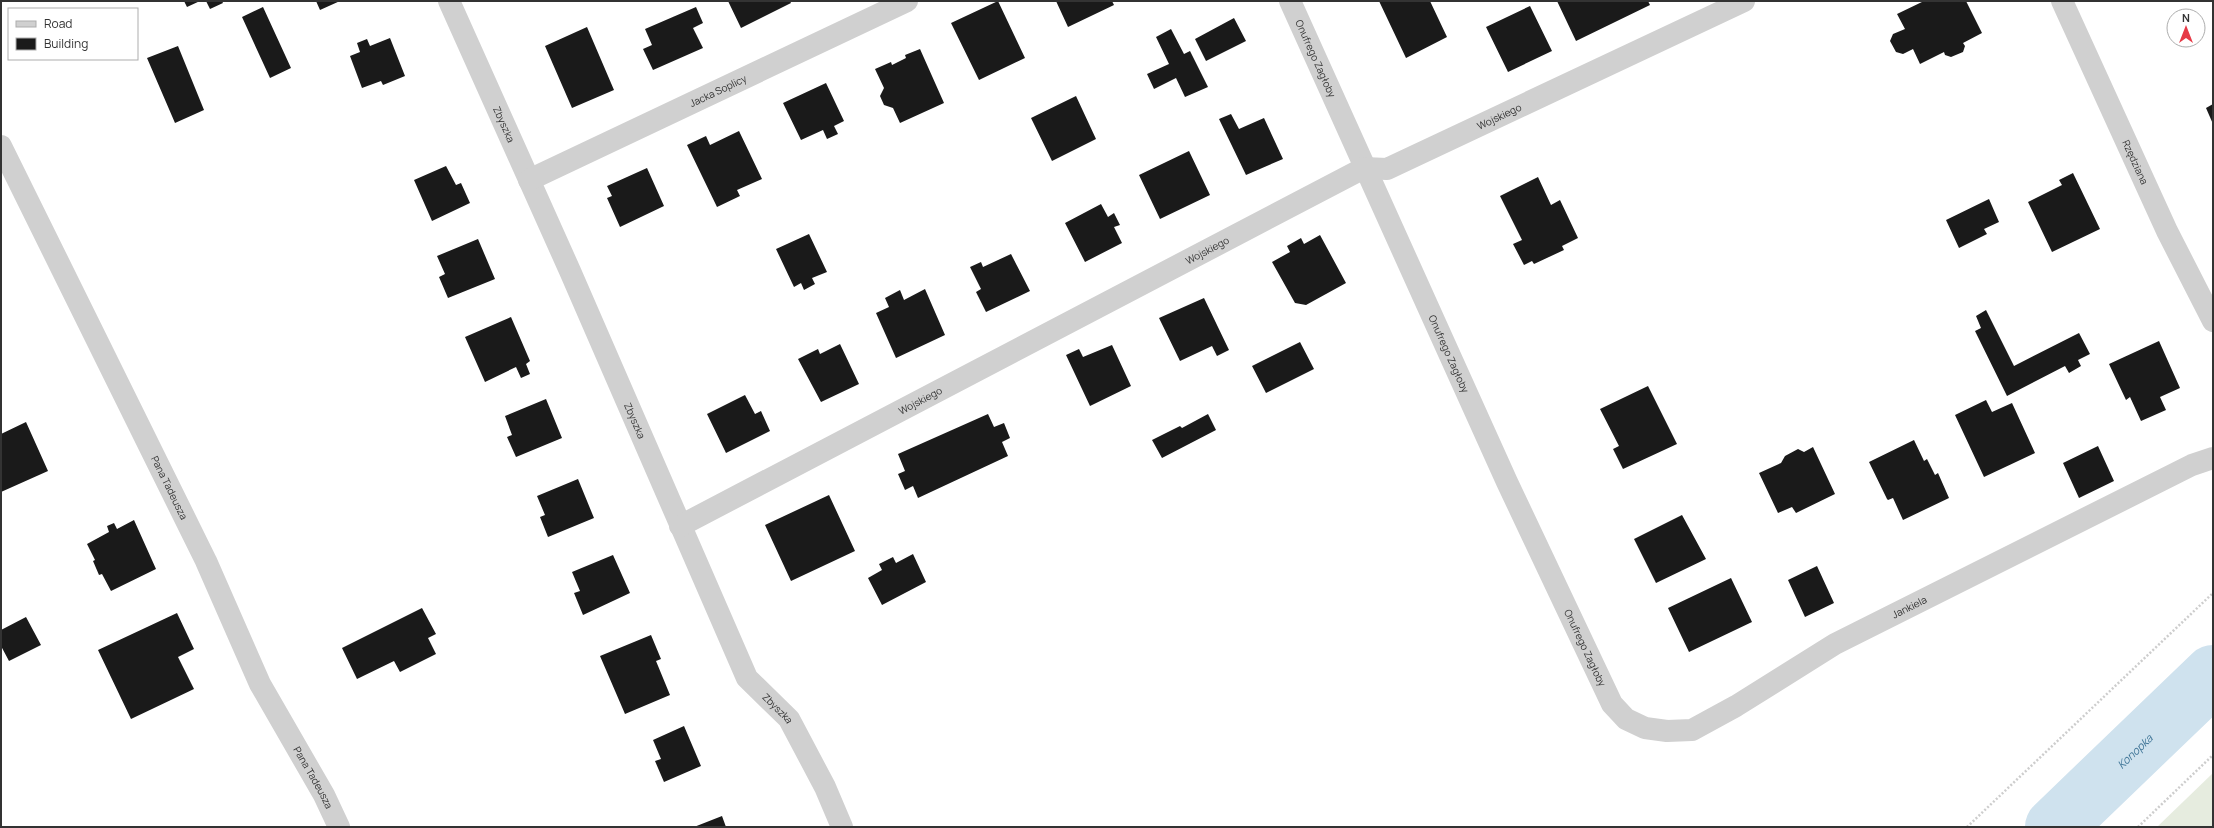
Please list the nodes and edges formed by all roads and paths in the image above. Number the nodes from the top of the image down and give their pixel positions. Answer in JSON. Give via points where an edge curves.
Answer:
{"nodes":[{"id":1,"x":449,"y":1,"type":"edge"},
{"id":2,"x":907,"y":1,"type":"edge"},
{"id":3,"x":1290,"y":1,"type":"edge"},
{"id":4,"x":1744,"y":1,"type":"edge"},
{"id":5,"x":2062,"y":1,"type":"edge"},
{"id":6,"x":1,"y":146,"type":"edge"},
{"id":7,"x":1364,"y":168,"type":"junction"},
{"id":8,"x":529,"y":180,"type":"junction"},
{"id":9,"x":2213,"y":321,"type":"edge"},
{"id":10,"x":2213,"y":458,"type":"edge"},
{"id":11,"x":680,"y":526,"type":"junction"},
{"id":12,"x":2213,"y":593,"type":"edge"},
{"id":13,"x":1612,"y":704,"type":"joint"},
{"id":14,"x":2213,"y":755,"type":"edge"},
{"id":15,"x":340,"y":827,"type":"edge"},
{"id":16,"x":842,"y":827,"type":"edge"},
{"id":17,"x":1967,"y":827,"type":"edge"},
{"id":18,"x":2138,"y":827,"type":"edge"}],
"edges":[{"from":1,"to":8,"type":"street","name":"Zbyszka"},
{"from":2,"to":8,"type":"street","name":"Jacka Soplicy"},
{"from":3,"to":7,"type":"street","name":"Onufrego Zagłoby"},
{"from":4,"to":7,"type":"street","name":"Wojskiego","via":[[1387,169]]},
{"from":5,"to":9,"type":"street","name":"Rzędziana","via":[[2167,231]]},
{"from":6,"to":15,"type":"street","name":"Pana Tadeusza","via":[[206,561],[260,684]]},
{"from":7,"to":11,"type":"street","name":"Wojskiego"},
{"from":7,"to":13,"type":"street","name":"Onufrego Zagłoby","via":[[1507,482]]},
{"from":8,"to":11,"type":"street","name":"Zbyszka"},
{"from":10,"to":13,"type":"street","name":"Jankiela","via":[[2192,465],[1835,644],[1736,706],[1692,730],[1667,732],[1645,728],[1626,719]]},
{"from":11,"to":16,"type":"street","name":"Zbyszka","via":[[746,678],[789,719]]},
{"from":12,"to":17,"type":"path"},
{"from":14,"to":18,"type":"path"}]}
